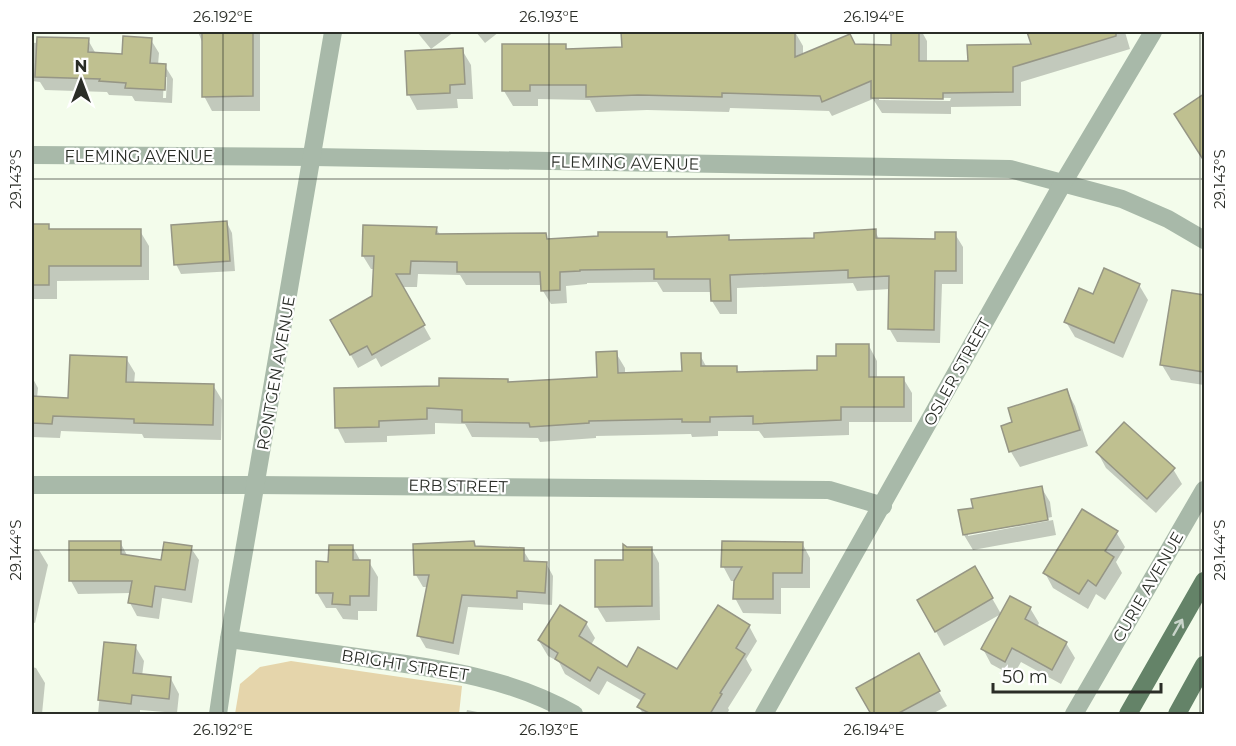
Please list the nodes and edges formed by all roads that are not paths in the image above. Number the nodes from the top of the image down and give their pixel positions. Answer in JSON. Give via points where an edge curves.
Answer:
{"nodes":[{"id":1,"x":333,"y":32,"type":"edge"},
{"id":2,"x":1153,"y":32,"type":"edge"},
{"id":3,"x":32,"y":155,"type":"edge"},
{"id":4,"x":313,"y":157,"type":"junction"},
{"id":5,"x":1063,"y":183,"type":"junction"},
{"id":6,"x":1204,"y":240,"type":"edge"},
{"id":7,"x":32,"y":485,"type":"edge"},
{"id":8,"x":256,"y":485,"type":"junction"},
{"id":9,"x":1204,"y":490,"type":"edge"},
{"id":10,"x":883,"y":506,"type":"junction"},
{"id":11,"x":1204,"y":581,"type":"edge"},
{"id":12,"x":229,"y":639,"type":"junction"},
{"id":13,"x":1204,"y":665,"type":"edge"},
{"id":14,"x":218,"y":714,"type":"edge"},
{"id":15,"x":574,"y":714,"type":"edge"},
{"id":16,"x":764,"y":714,"type":"edge"},
{"id":17,"x":1074,"y":714,"type":"edge"},
{"id":18,"x":1128,"y":714,"type":"edge"},
{"id":19,"x":1177,"y":714,"type":"edge"}],
"edges":[{"from":1,"to":4,"type":"street","name":"RONTGEN AVENUE"},
{"from":2,"to":5,"type":"street","name":"OSLER STREET"},
{"from":3,"to":4,"type":"street","name":"FLEMING AVENUE"},
{"from":4,"to":5,"type":"street","name":"FLEMING AVENUE","via":[[1010,169]]},
{"from":4,"to":8,"type":"street","name":"RONTGEN AVENUE"},
{"from":5,"to":6,"type":"street","name":"FLEMING AVENUE","via":[[1122,199]]},
{"from":5,"to":10,"type":"street","name":"OSLER STREET"},
{"from":7,"to":8,"type":"street","name":"ERB STREET"},
{"from":8,"to":10,"type":"street","name":"ERB STREET","via":[[829,490]]},
{"from":8,"to":12,"type":"street","name":"RONTGEN AVENUE"},
{"from":9,"to":17,"type":"street","name":"CURIE AVENUE"},
{"from":10,"to":16,"type":"street","name":"OSLER STREET"},
{"from":18,"to":11,"type":"main road","one_way":true},
{"from":12,"to":14,"type":"street","name":"RONTGEN AVENUE"},
{"from":12,"to":15,"type":"street","name":"BRIGHT STREET","via":[[438,668],[495,680]]},
{"from":13,"to":19,"type":"main road"}]}
